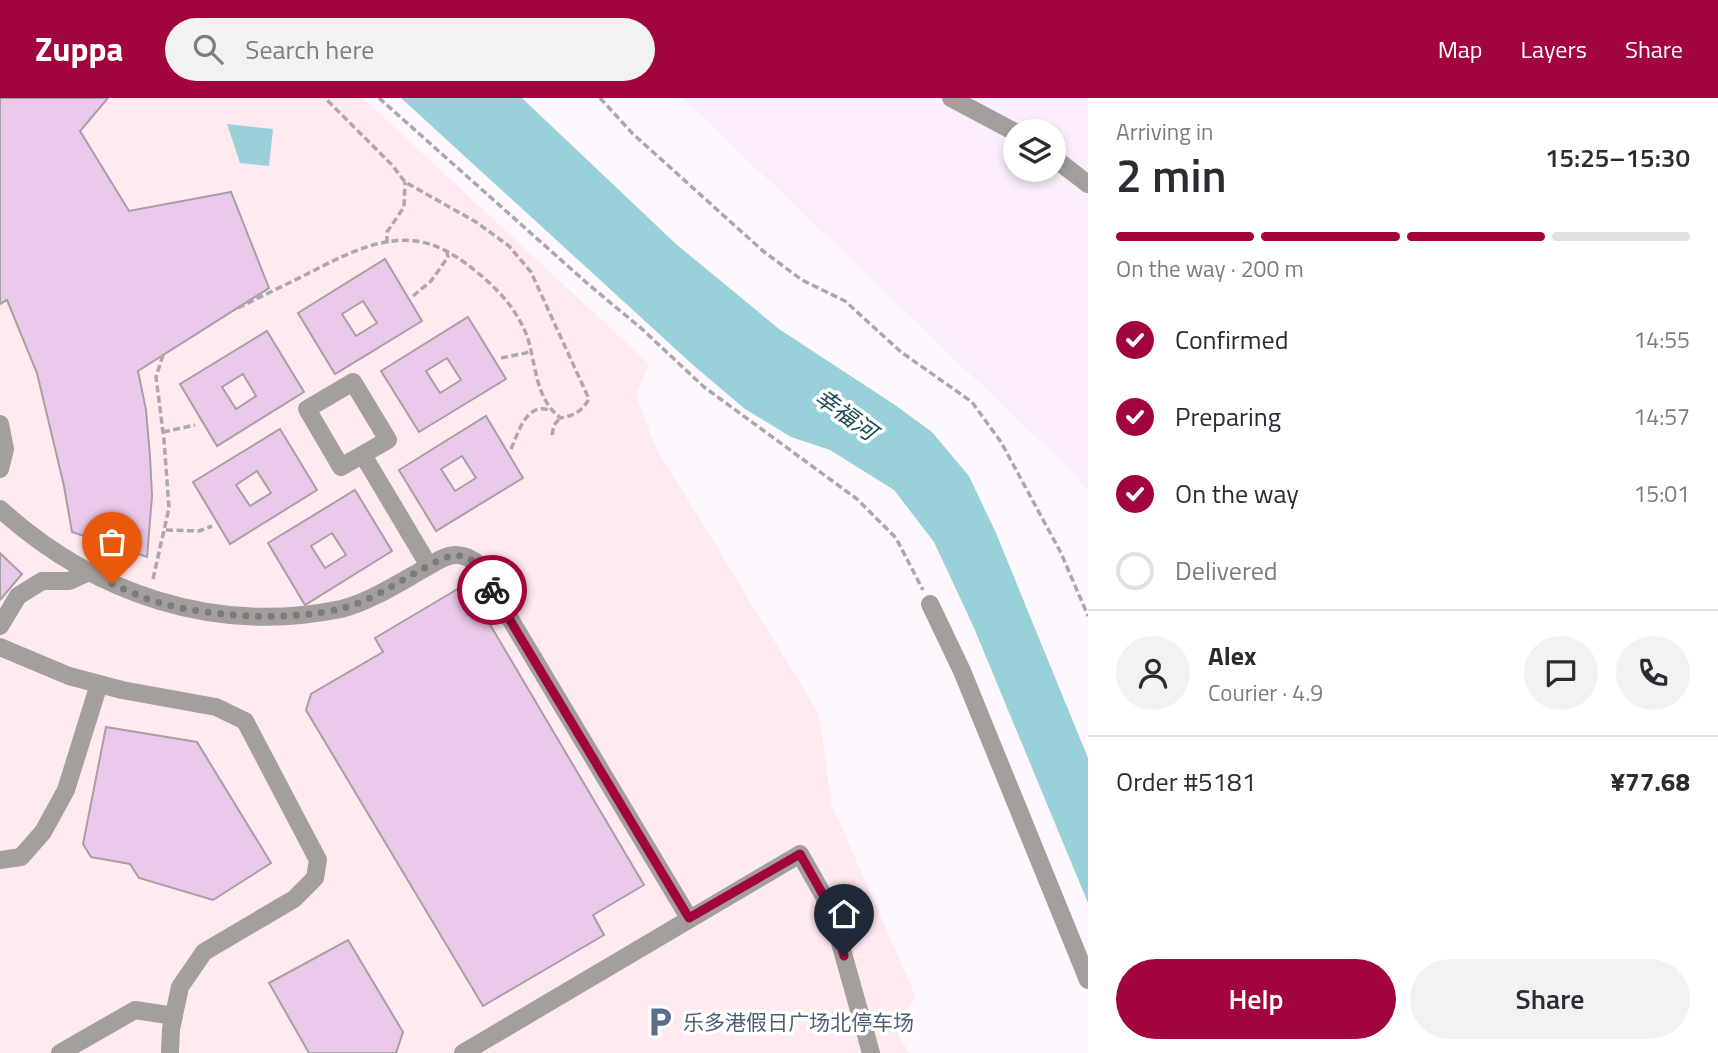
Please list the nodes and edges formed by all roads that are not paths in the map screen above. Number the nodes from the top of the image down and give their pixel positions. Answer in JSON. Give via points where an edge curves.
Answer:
{"nodes":[{"id":1,"x":951,"y":98,"type":"edge"},
{"id":2,"x":1003,"y":126,"type":"edge"},
{"id":3,"x":1066,"y":167,"type":"edge"},
{"id":4,"x":1088,"y":184,"type":"edge"},
{"id":5,"x":0,"y":424,"type":"edge"},
{"id":6,"x":363,"y":455,"type":"junction"},
{"id":7,"x":0,"y":469,"type":"edge"},
{"id":8,"x":0,"y":509,"type":"edge"},
{"id":9,"x":429,"y":566,"type":"junction"},
{"id":10,"x":89,"y":572,"type":"junction"},
{"id":11,"x":930,"y":604,"type":"road end"},
{"id":12,"x":0,"y":626,"type":"edge"},
{"id":13,"x":0,"y":647,"type":"edge"},
{"id":14,"x":99,"y":684,"type":"junction"},
{"id":15,"x":0,"y":860,"type":"edge"},
{"id":16,"x":689,"y":918,"type":"junction"},
{"id":17,"x":1088,"y":980,"type":"edge"},
{"id":18,"x":174,"y":1016,"type":"junction"},
{"id":19,"x":60,"y":1053,"type":"edge"},
{"id":20,"x":170,"y":1053,"type":"edge"},
{"id":21,"x":463,"y":1053,"type":"edge"},
{"id":22,"x":871,"y":1053,"type":"edge"}],
"edges":[{"from":1,"to":2,"type":"street"},
{"from":3,"to":4,"type":"street"},
{"from":5,"to":7,"type":"street","via":[[5,449]]},
{"from":6,"to":6,"type":"street","via":[[388,440],[353,382],[307,409],[341,467]]},
{"from":6,"to":9,"type":"street"},
{"from":8,"to":10,"type":"street","via":[[67,561]]},
{"from":9,"to":10,"type":"street","via":[[344,608],[260,616],[157,602]]},
{"from":9,"to":16,"type":"street","via":[[453,555],[476,562]]},
{"from":10,"to":12,"type":"street","via":[[69,580],[42,581],[18,596]]},
{"from":11,"to":17,"type":"street"},
{"from":13,"to":14,"type":"street"},
{"from":14,"to":15,"type":"street","via":[[66,790],[44,832],[21,857]]},
{"from":14,"to":18,"type":"street","via":[[216,707],[245,721],[318,860],[315,878],[294,899],[204,952],[180,986]]},
{"from":16,"to":21,"type":"street"},
{"from":16,"to":22,"type":"street","via":[[800,854],[830,907]]},
{"from":18,"to":19,"type":"street","via":[[135,1010]]},
{"from":18,"to":20,"type":"street"}]}
